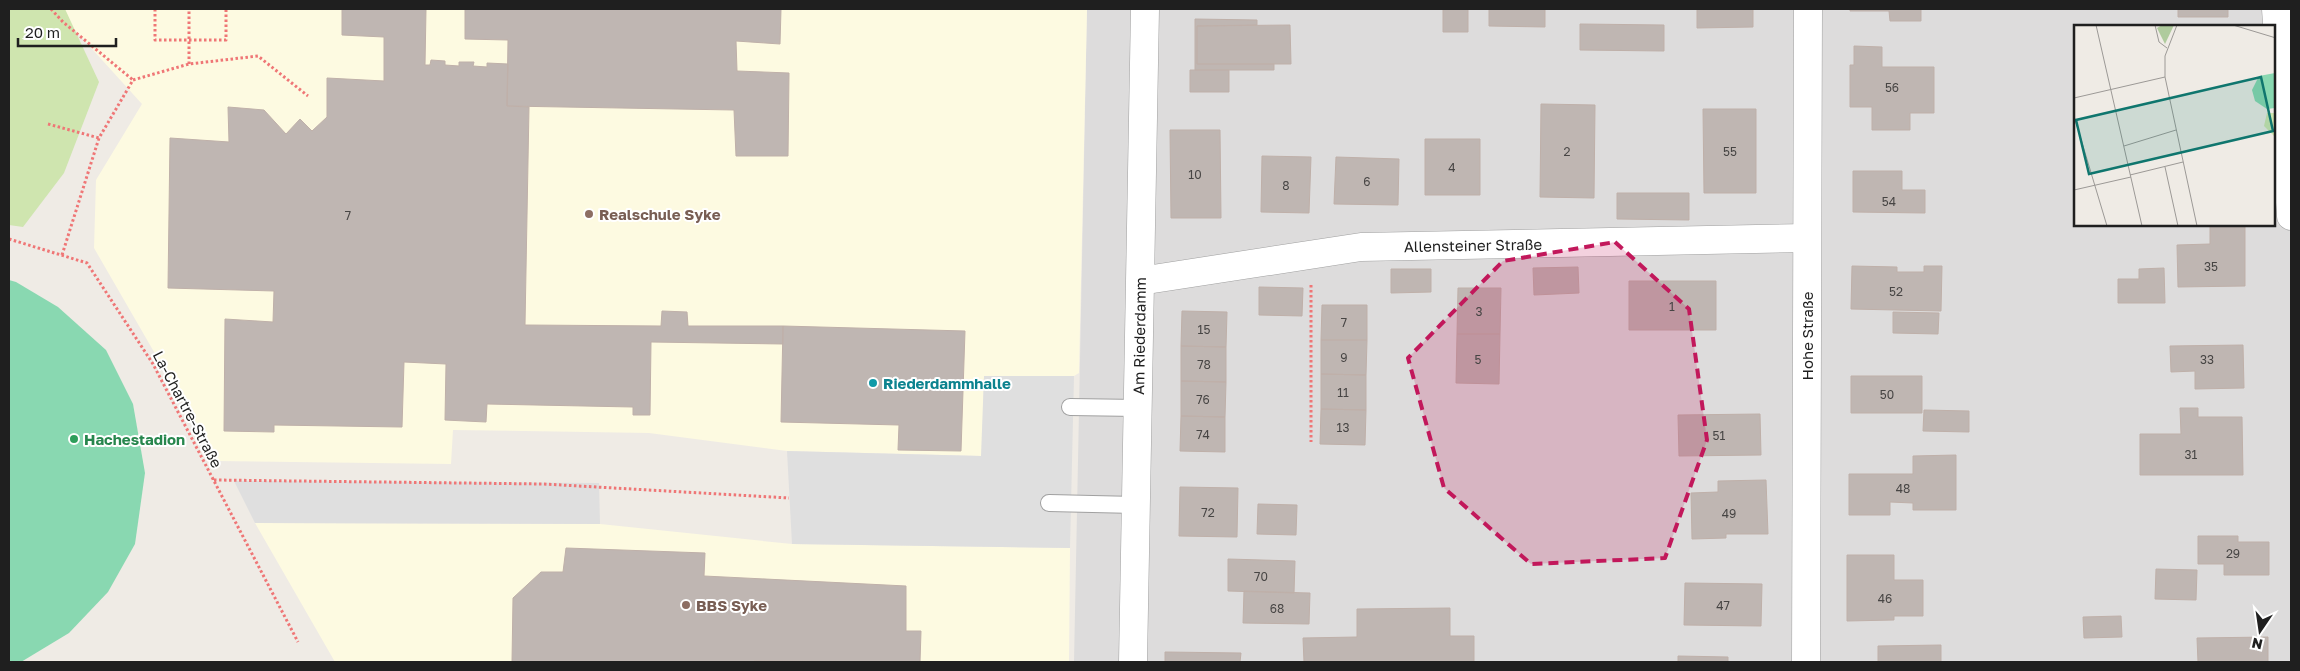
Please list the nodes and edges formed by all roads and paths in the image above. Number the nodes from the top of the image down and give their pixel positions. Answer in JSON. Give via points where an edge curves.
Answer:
{"nodes":[{"id":1,"x":52,"y":9,"type":"edge"},
{"id":2,"x":155,"y":9,"type":"edge"},
{"id":3,"x":189,"y":9,"type":"edge"},
{"id":4,"x":226,"y":9,"type":"edge"},
{"id":5,"x":1145,"y":9,"type":"edge"},
{"id":6,"x":1808,"y":9,"type":"edge"},
{"id":7,"x":2276,"y":9,"type":"edge"},
{"id":8,"x":189,"y":40,"type":"junction"},
{"id":9,"x":189,"y":64,"type":"junction"},
{"id":10,"x":133,"y":80,"type":"junction"},
{"id":11,"x":308,"y":96,"type":"dead end"},
{"id":12,"x":48,"y":124,"type":"dead end"},
{"id":13,"x":99,"y":138,"type":"junction"},
{"id":14,"x":2291,"y":216,"type":"edge"},
{"id":15,"x":1807,"y":238,"type":"junction"},
{"id":16,"x":9,"y":239,"type":"edge"},
{"id":17,"x":1311,"y":254,"type":"junction"},
{"id":18,"x":62,"y":255,"type":"junction"},
{"id":19,"x":1140,"y":281,"type":"junction"},
{"id":20,"x":1070,"y":407,"type":"dead end"},
{"id":21,"x":1138,"y":408,"type":"junction"},
{"id":22,"x":1311,"y":442,"type":"dead end"},
{"id":23,"x":214,"y":480,"type":"junction"},
{"id":24,"x":789,"y":498,"type":"dead end"},
{"id":25,"x":1049,"y":503,"type":"dead end"},
{"id":26,"x":1136,"y":505,"type":"junction"},
{"id":27,"x":298,"y":642,"type":"dead end"},
{"id":28,"x":1133,"y":662,"type":"edge"},
{"id":29,"x":1806,"y":662,"type":"edge"}],
"edges":[{"from":1,"to":10,"type":"path","via":[[63,22]]},
{"from":2,"to":8,"type":"path","via":[[155,40]]},
{"from":3,"to":8,"type":"path"},
{"from":4,"to":8,"type":"path","via":[[226,40]]},
{"from":5,"to":19,"type":"street","name":"Am Riederdamm"},
{"from":6,"to":15,"type":"street","name":"Hohe Straße"},
{"from":7,"to":14,"type":"street"},
{"from":8,"to":9,"type":"path"},
{"from":9,"to":10,"type":"path"},
{"from":9,"to":11,"type":"path","via":[[258,56]]},
{"from":10,"to":13,"type":"path"},
{"from":12,"to":13,"type":"path"},
{"from":13,"to":18,"type":"path"},
{"from":15,"to":17,"type":"street","name":"Allensteiner Straße","via":[[1361,247]]},
{"from":15,"to":29,"type":"street","name":"Hohe Straße"},
{"from":16,"to":18,"type":"path","name":"La-Chartre-Straße"},
{"from":17,"to":19,"type":"street","name":"Allensteiner Straße"},
{"from":17,"to":22,"type":"path"},
{"from":18,"to":23,"type":"path","name":"La-Chartre-Straße","via":[[87,263],[153,364]]},
{"from":19,"to":21,"type":"street","name":"Am Riederdamm"},
{"from":20,"to":21,"type":"lane"},
{"from":21,"to":26,"type":"street","name":"Am Riederdamm"},
{"from":23,"to":24,"type":"path","via":[[544,484]]},
{"from":23,"to":27,"type":"path","name":"La-Chartre-Straße"},
{"from":25,"to":26,"type":"lane"},
{"from":26,"to":28,"type":"street","name":"Am Riederdamm"}]}
